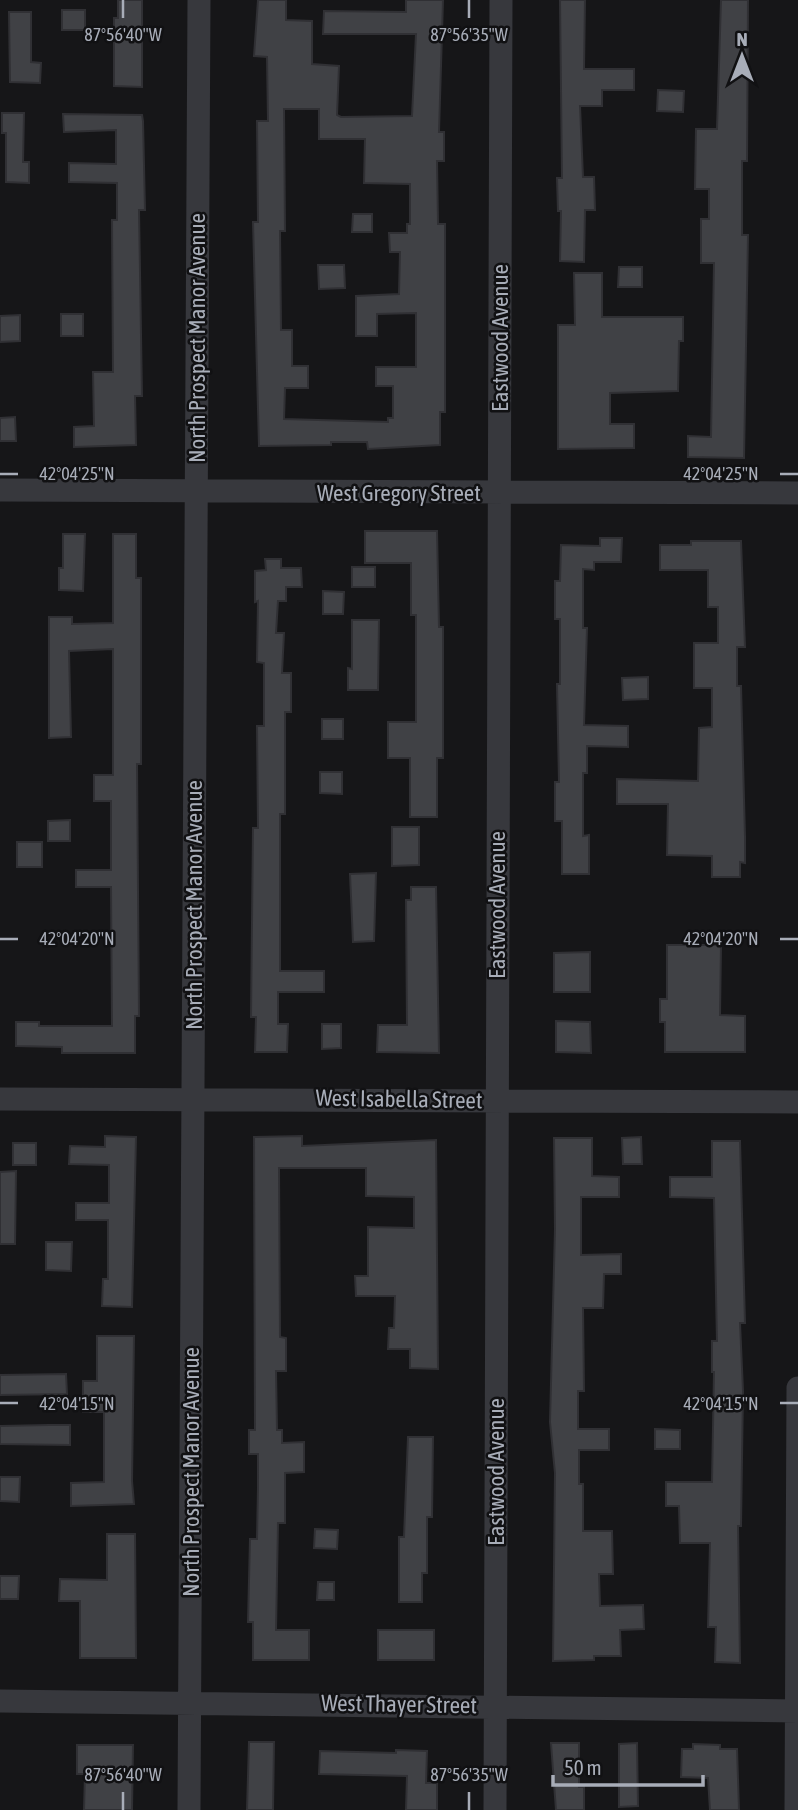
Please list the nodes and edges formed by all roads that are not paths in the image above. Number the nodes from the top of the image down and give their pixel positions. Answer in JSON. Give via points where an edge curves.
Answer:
{"nodes":[{"id":1,"x":199,"y":0,"type":"edge"},
{"id":2,"x":501,"y":0,"type":"edge"},
{"id":3,"x":0,"y":490,"type":"edge"},
{"id":4,"x":197,"y":492,"type":"junction"},
{"id":5,"x":798,"y":493,"type":"edge"},
{"id":6,"x":499,"y":494,"type":"junction"},
{"id":7,"x":193,"y":1097,"type":"junction"},
{"id":8,"x":0,"y":1098,"type":"edge"},
{"id":9,"x":496,"y":1100,"type":"junction"},
{"id":10,"x":798,"y":1102,"type":"edge"},
{"id":11,"x":798,"y":1388,"type":"edge"},
{"id":12,"x":0,"y":1701,"type":"edge"},
{"id":13,"x":190,"y":1702,"type":"junction"},
{"id":14,"x":495,"y":1705,"type":"junction"},
{"id":15,"x":797,"y":1711,"type":"edge"},
{"id":16,"x":189,"y":1810,"type":"edge"},
{"id":17,"x":495,"y":1810,"type":"edge"},
{"id":18,"x":796,"y":1810,"type":"edge"}],
"edges":[{"from":1,"to":4,"type":"street","name":"North Prospect Manor Avenue"},
{"from":2,"to":6,"type":"street","name":"Eastwood Avenue"},
{"from":3,"to":4,"type":"street","name":"West Gregory Street"},
{"from":4,"to":6,"type":"street","name":"West Gregory Street"},
{"from":4,"to":7,"type":"street","name":"North Prospect Manor Avenue"},
{"from":5,"to":6,"type":"street","name":"West Gregory Street"},
{"from":6,"to":9,"type":"street","name":"Eastwood Avenue"},
{"from":7,"to":8,"type":"street","name":"West Isabella Street"},
{"from":7,"to":9,"type":"street","name":"West Isabella Street"},
{"from":7,"to":13,"type":"street","name":"North Prospect Manor Avenue"},
{"from":9,"to":10,"type":"street","name":"West Isabella Street"},
{"from":9,"to":14,"type":"street","name":"Eastwood Avenue"},
{"from":11,"to":15,"type":"street"},
{"from":12,"to":13,"type":"street","name":"West Thayer Street"},
{"from":13,"to":14,"type":"street","name":"West Thayer Street"},
{"from":13,"to":16,"type":"street","name":"North Prospect Manor Avenue"},
{"from":14,"to":15,"type":"street","name":"West Thayer Street"},
{"from":14,"to":17,"type":"street","name":"Eastwood Avenue"},
{"from":15,"to":18,"type":"street"}]}
